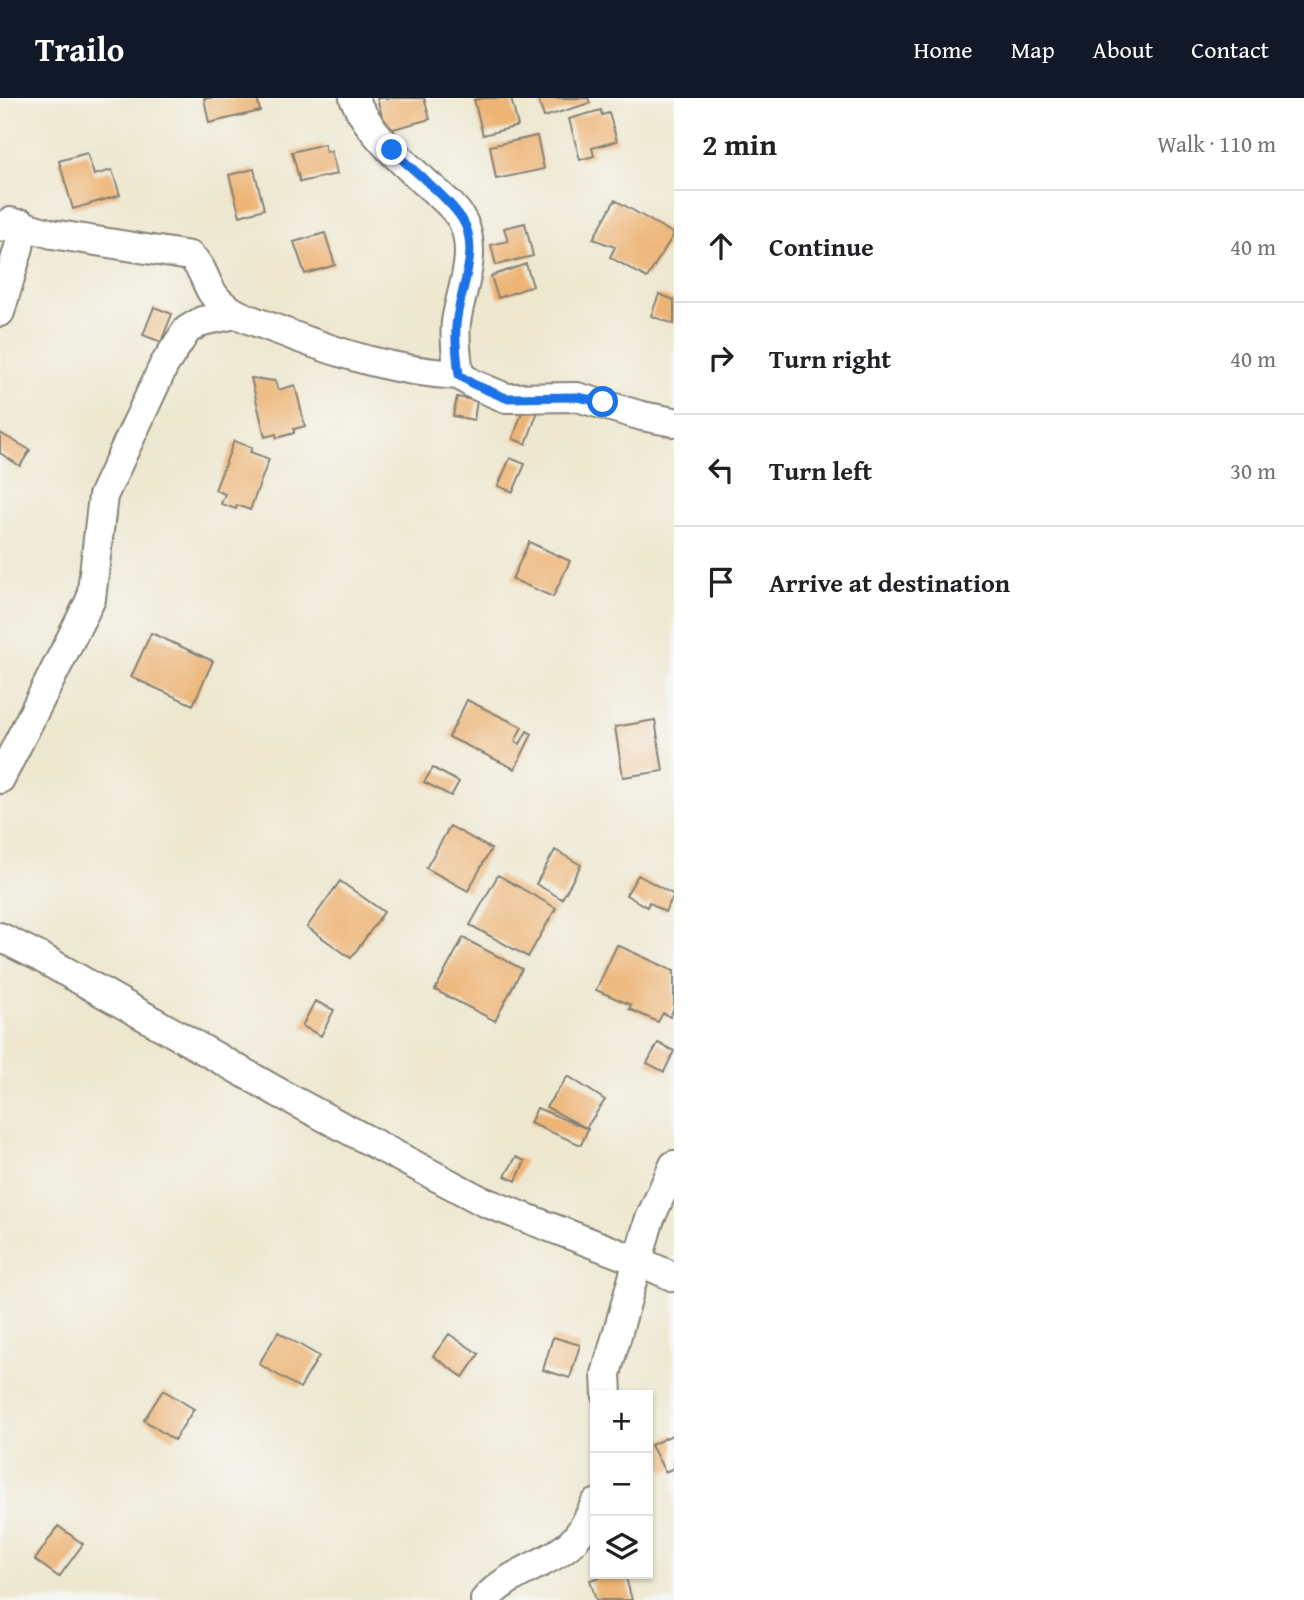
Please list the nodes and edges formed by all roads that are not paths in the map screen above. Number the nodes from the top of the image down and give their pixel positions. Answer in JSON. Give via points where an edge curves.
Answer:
{"nodes":[{"id":1,"x":354,"y":98,"type":"edge"},
{"id":2,"x":12,"y":226,"type":"edge"},
{"id":3,"x":0,"y":313,"type":"edge"},
{"id":4,"x":236,"y":314,"type":"junction"},
{"id":5,"x":459,"y":375,"type":"junction"},
{"id":6,"x":674,"y":422,"type":"edge"},
{"id":7,"x":0,"y":779,"type":"edge"},
{"id":8,"x":0,"y":937,"type":"edge"},
{"id":9,"x":674,"y":1165,"type":"edge"},
{"id":10,"x":638,"y":1261,"type":"junction"},
{"id":11,"x":674,"y":1277,"type":"edge"},
{"id":12,"x":607,"y":1390,"type":"edge"},
{"id":13,"x":590,"y":1513,"type":"edge"},
{"id":14,"x":485,"y":1600,"type":"edge"}],
"edges":[{"from":1,"to":5,"type":"street","via":[[392,150],[463,220],[468,266],[456,324]]},
{"from":2,"to":3,"type":"street","via":[[19,247]]},
{"from":2,"to":4,"type":"street","via":[[190,256],[200,264],[210,292]]},
{"from":4,"to":5,"type":"street","via":[[370,362]]},
{"from":4,"to":7,"type":"street","via":[[202,321],[187,330],[164,365],[103,496],[91,599]]},
{"from":5,"to":6,"type":"street","via":[[506,398],[577,397]]},
{"from":8,"to":10,"type":"street","via":[[470,1196]]},
{"from":9,"to":10,"type":"street","via":[[649,1221]]},
{"from":10,"to":11,"type":"street"},
{"from":10,"to":12,"type":"street","via":[[606,1374]]},
{"from":13,"to":14,"type":"street","via":[[574,1540],[513,1576]]}]}
